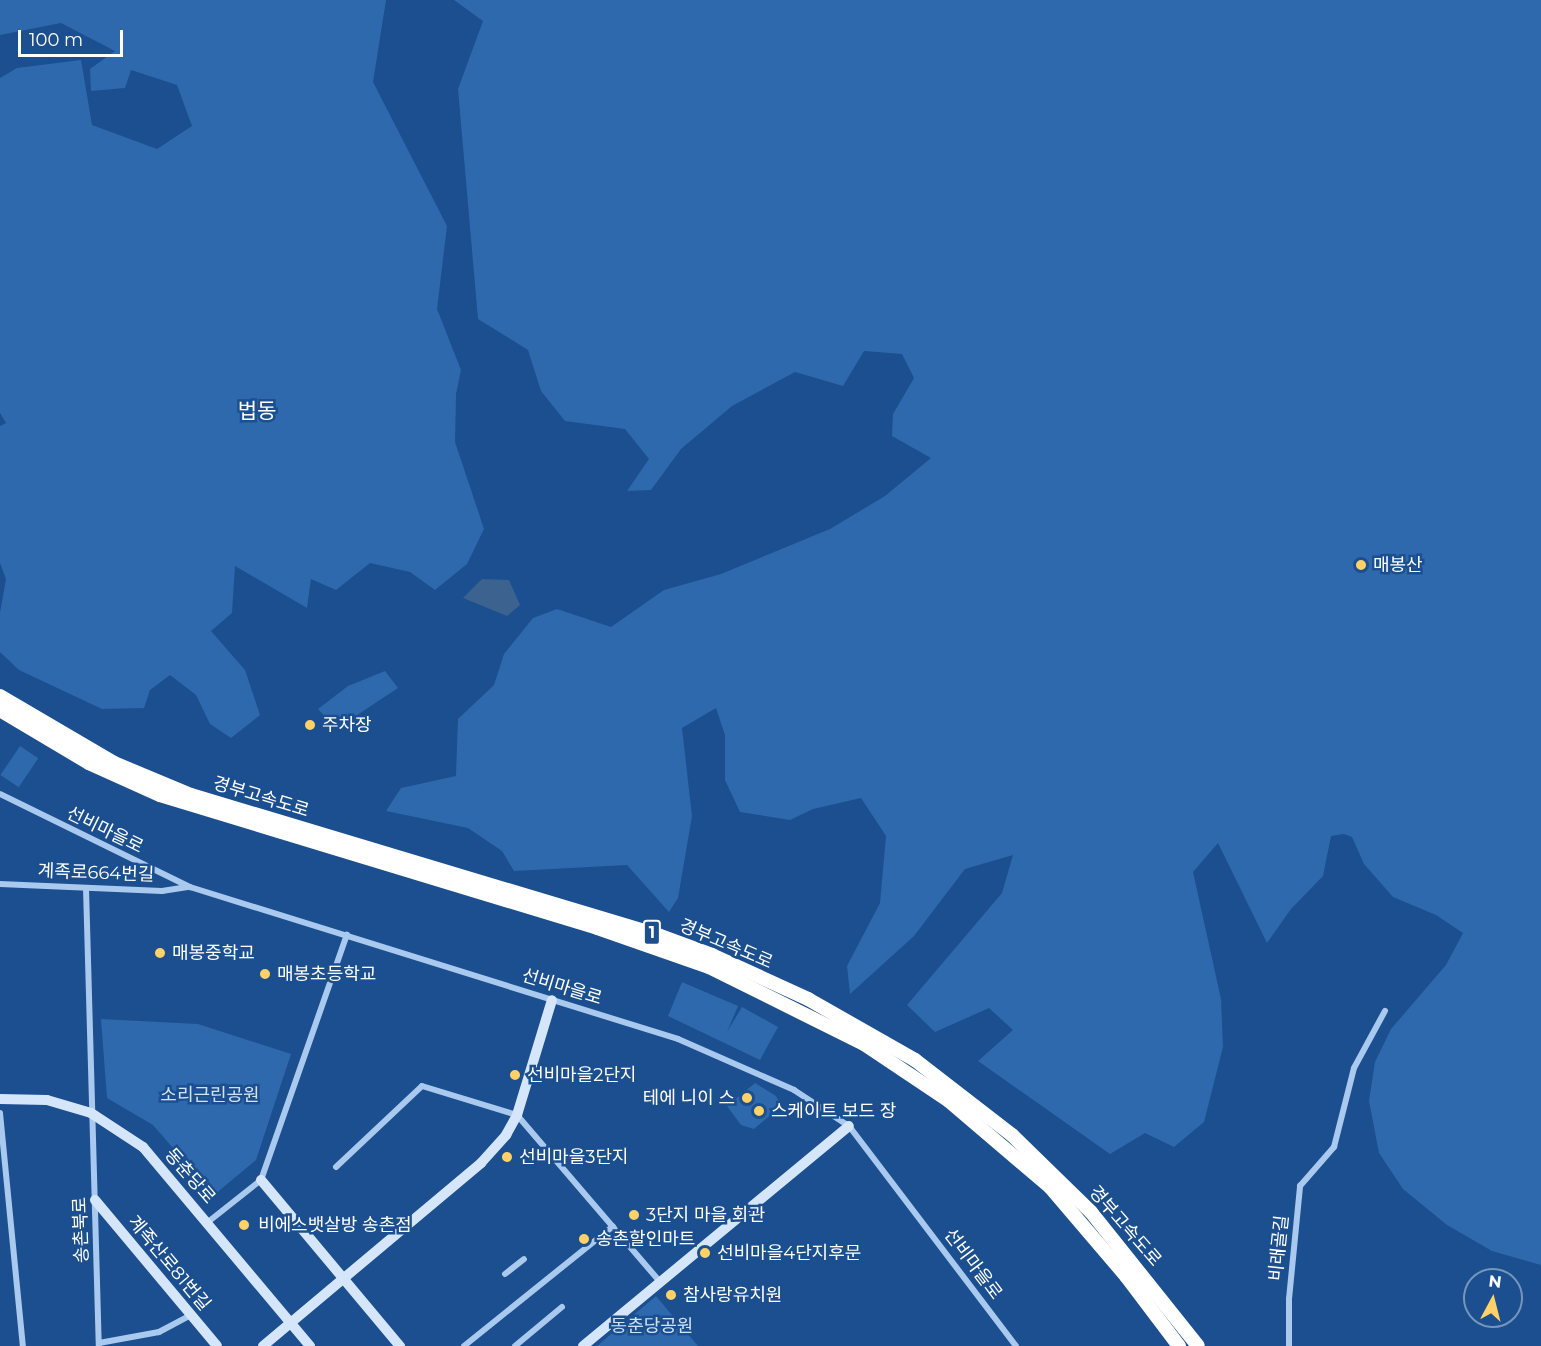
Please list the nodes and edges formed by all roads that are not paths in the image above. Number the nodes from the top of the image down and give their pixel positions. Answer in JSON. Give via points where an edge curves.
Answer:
{"nodes":[{"id":1,"x":0,"y":696,"type":"edge"},
{"id":2,"x":0,"y":710,"type":"edge"},
{"id":3,"x":0,"y":794,"type":"edge"},
{"id":4,"x":0,"y":884,"type":"edge"},
{"id":5,"x":190,"y":886,"type":"junction"},
{"id":6,"x":86,"y":888,"type":"junction"},
{"id":7,"x":347,"y":934,"type":"junction"},
{"id":8,"x":552,"y":1000,"type":"junction"},
{"id":9,"x":1385,"y":1011,"type":"dead end"},
{"id":10,"x":0,"y":1099,"type":"edge"},
{"id":11,"x":0,"y":1113,"type":"edge"},
{"id":12,"x":91,"y":1113,"type":"junction"},
{"id":13,"x":517,"y":1115,"type":"junction"},
{"id":14,"x":849,"y":1126,"type":"junction"},
{"id":15,"x":336,"y":1167,"type":"dead end"},
{"id":16,"x":261,"y":1180,"type":"junction"},
{"id":17,"x":95,"y":1200,"type":"junction"},
{"id":18,"x":208,"y":1222,"type":"junction"},
{"id":19,"x":613,"y":1226,"type":"junction"},
{"id":20,"x":524,"y":1259,"type":"dead end"},
{"id":21,"x":505,"y":1274,"type":"dead end"},
{"id":22,"x":344,"y":1279,"type":"junction"},
{"id":23,"x":660,"y":1282,"type":"junction"},
{"id":24,"x":562,"y":1307,"type":"dead end"},
{"id":25,"x":191,"y":1315,"type":"junction"},
{"id":26,"x":291,"y":1323,"type":"junction"},
{"id":27,"x":99,"y":1344,"type":"edge"},
{"id":28,"x":23,"y":1346,"type":"edge"},
{"id":29,"x":216,"y":1346,"type":"edge"},
{"id":30,"x":263,"y":1346,"type":"edge"},
{"id":31,"x":310,"y":1346,"type":"edge"},
{"id":32,"x":400,"y":1346,"type":"edge"},
{"id":33,"x":464,"y":1346,"type":"edge"},
{"id":34,"x":515,"y":1346,"type":"edge"},
{"id":35,"x":583,"y":1346,"type":"edge"},
{"id":36,"x":1016,"y":1346,"type":"edge"},
{"id":37,"x":1179,"y":1346,"type":"edge"},
{"id":38,"x":1198,"y":1346,"type":"edge"},
{"id":39,"x":1289,"y":1346,"type":"edge"}],
"edges":[{"from":1,"to":38,"type":"highway","name":"경부고속도로","number":"1","via":[[114,763],[190,795],[658,935],[807,999],[915,1060],[1012,1135],[1091,1212]]},
{"from":2,"to":37,"type":"highway","name":"경부고속도로","number":"1","via":[[89,763],[160,795],[709,966],[864,1044],[949,1101],[1050,1187],[1126,1275]]},
{"from":3,"to":5,"type":"street","name":"선비마을로"},
{"from":4,"to":6,"type":"street","name":"계족로664번길"},
{"from":5,"to":6,"type":"street","name":"계족로664번길","via":[[162,891]]},
{"from":5,"to":7,"type":"street","name":"선비마을로"},
{"from":6,"to":12,"type":"street","name":"송촌북로"},
{"from":7,"to":8,"type":"street","name":"선비마을로"},
{"from":7,"to":16,"type":"street"},
{"from":8,"to":13,"type":"main road"},
{"from":8,"to":14,"type":"street","name":"선비마을로","via":[[720,1055],[794,1090]]},
{"from":9,"to":39,"type":"street","name":"비래골길","via":[[1354,1068],[1339,1137],[1300,1186],[1289,1299]]},
{"from":10,"to":12,"type":"main road","name":"동춘당로","via":[[47,1100]]},
{"from":11,"to":28,"type":"street"},
{"from":12,"to":17,"type":"street","name":"송촌북로"},
{"from":12,"to":18,"type":"main road","name":"동춘당로","via":[[143,1148]]},
{"from":13,"to":15,"type":"street","via":[[422,1086]]},
{"from":13,"to":19,"type":"street"},
{"from":13,"to":22,"type":"main road","via":[[506,1135],[481,1163]]},
{"from":14,"to":23,"type":"main road"},
{"from":14,"to":36,"type":"street","name":"선비마을로"},
{"from":16,"to":18,"type":"street"},
{"from":16,"to":22,"type":"main road"},
{"from":17,"to":25,"type":"main road","name":"계족산로81번길"},
{"from":17,"to":27,"type":"street","name":"송촌북로"},
{"from":18,"to":26,"type":"main road","name":"동춘당로"},
{"from":19,"to":23,"type":"street"},
{"from":19,"to":33,"type":"street"},
{"from":20,"to":21,"type":"street"},
{"from":22,"to":26,"type":"main road"},
{"from":22,"to":32,"type":"main road"},
{"from":23,"to":35,"type":"main road"},
{"from":24,"to":34,"type":"street"},
{"from":25,"to":27,"type":"street","via":[[159,1332]]},
{"from":25,"to":29,"type":"main road","name":"계족산로81번길"},
{"from":26,"to":30,"type":"main road"},
{"from":26,"to":31,"type":"main road","name":"동춘당로"}]}
